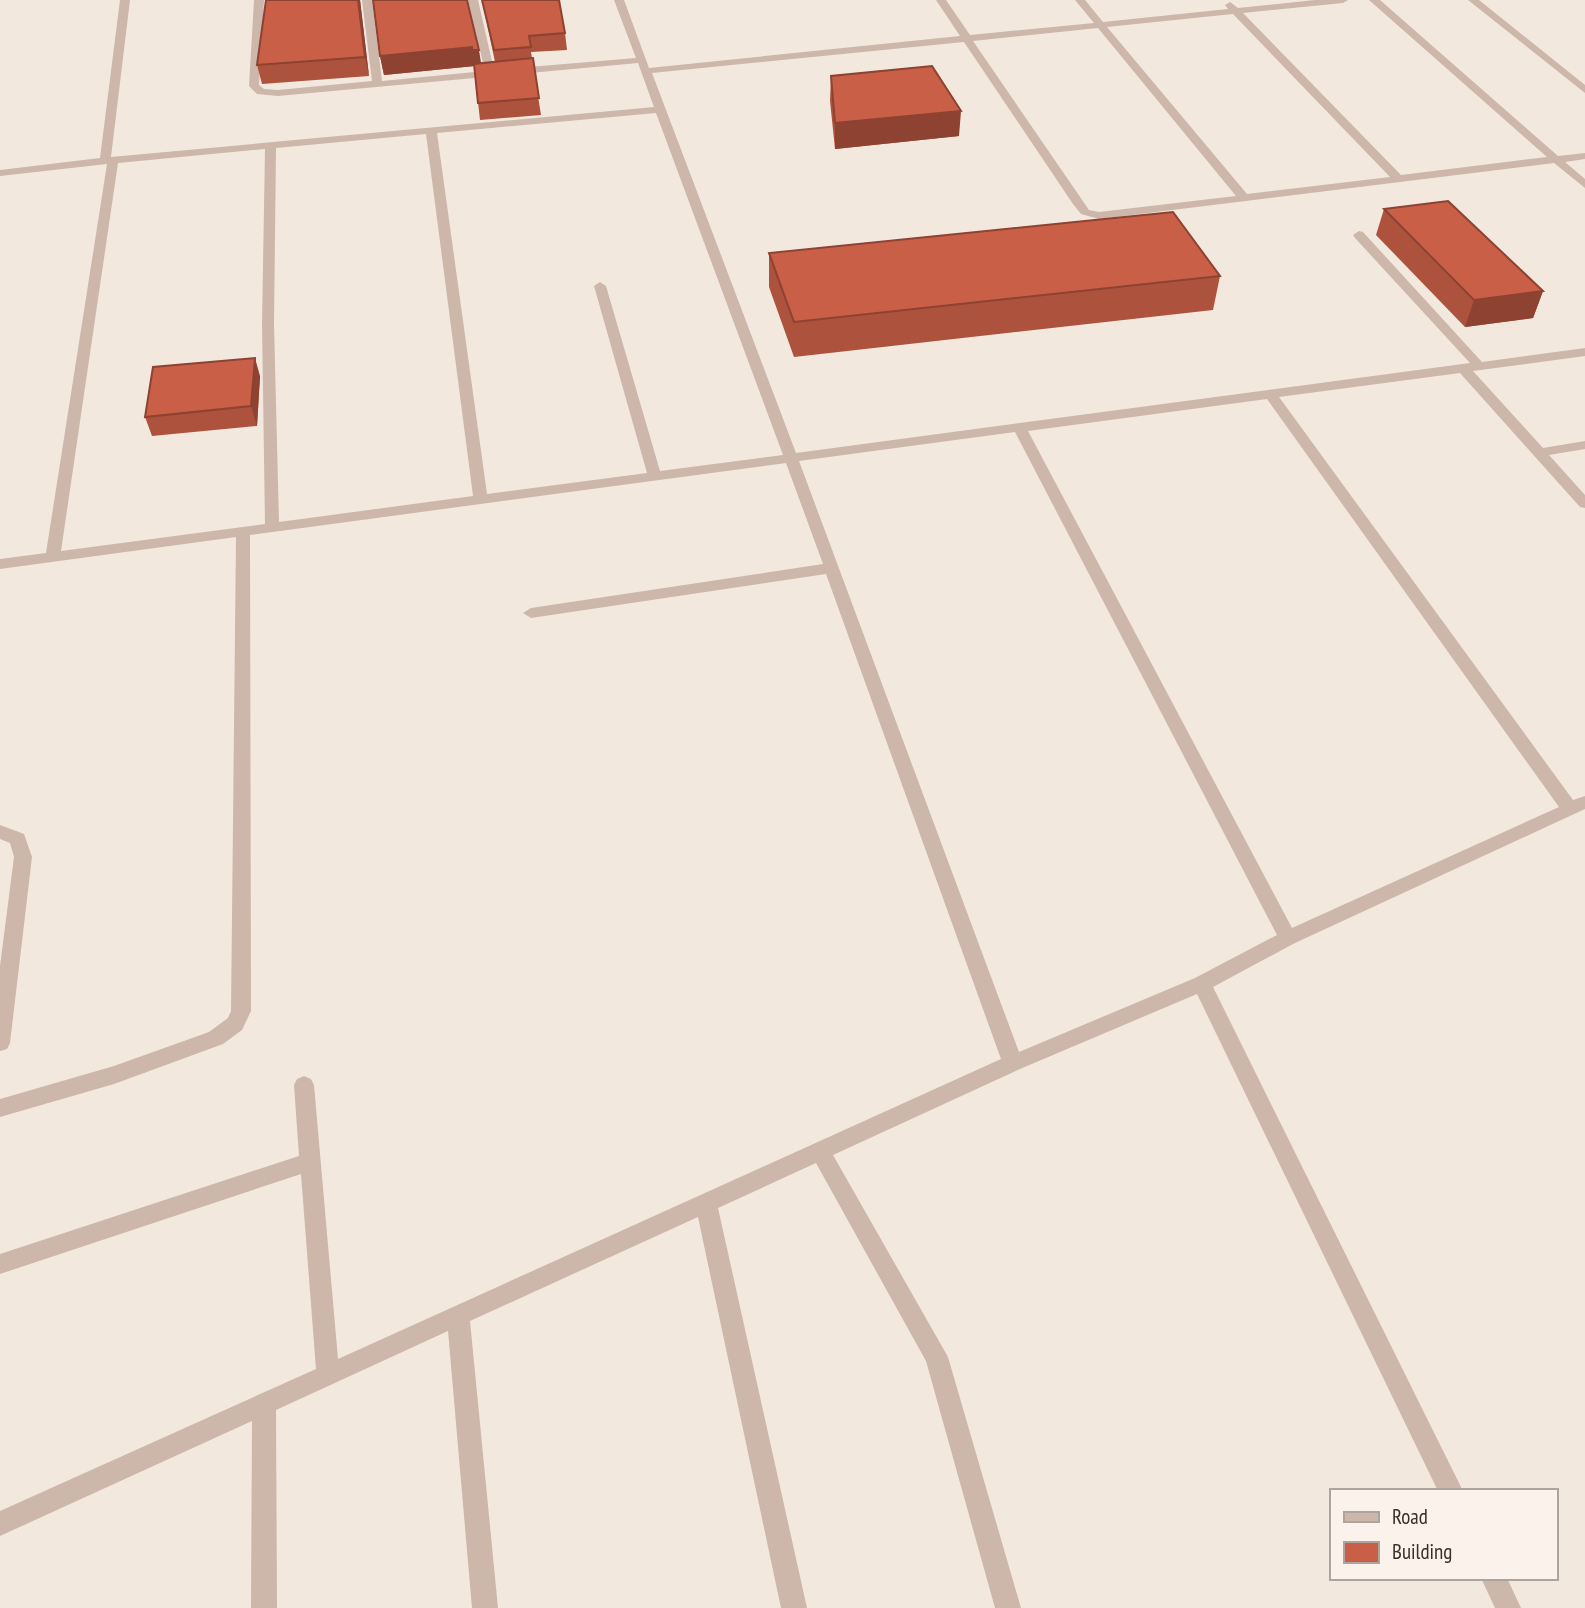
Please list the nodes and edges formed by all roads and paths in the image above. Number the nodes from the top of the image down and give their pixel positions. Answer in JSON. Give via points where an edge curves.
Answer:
{"nodes":[{"id":1,"x":125,"y":0,"type":"edge"},
{"id":2,"x":260,"y":0,"type":"edge"},
{"id":3,"x":367,"y":0,"type":"edge"},
{"id":4,"x":473,"y":0,"type":"edge"},
{"id":5,"x":620,"y":0,"type":"edge"},
{"id":6,"x":941,"y":0,"type":"edge"},
{"id":7,"x":1080,"y":0,"type":"edge"},
{"id":8,"x":1225,"y":0,"type":"edge"},
{"id":9,"x":1343,"y":0,"type":"edge"},
{"id":10,"x":1374,"y":0,"type":"edge"},
{"id":11,"x":1473,"y":0,"type":"edge"},
{"id":12,"x":1237,"y":11,"type":"junction"},
{"id":13,"x":1102,"y":24,"type":"junction"},
{"id":14,"x":969,"y":38,"type":"junction"},
{"id":15,"x":644,"y":65,"type":"junction"},
{"id":16,"x":490,"y":73,"type":"junction"},
{"id":17,"x":377,"y":83,"type":"junction"},
{"id":18,"x":1585,"y":90,"type":"edge"},
{"id":19,"x":660,"y":109,"type":"junction"},
{"id":20,"x":431,"y":131,"type":"junction"},
{"id":21,"x":271,"y":145,"type":"junction"},
{"id":22,"x":1585,"y":156,"type":"edge"},
{"id":23,"x":109,"y":160,"type":"junction"},
{"id":24,"x":1557,"y":160,"type":"junction"},
{"id":25,"x":0,"y":173,"type":"edge"},
{"id":26,"x":1398,"y":178,"type":"junction"},
{"id":27,"x":1585,"y":185,"type":"edge"},
{"id":28,"x":1245,"y":199,"type":"junction"},
{"id":29,"x":1359,"y":235,"type":"dead end"},
{"id":30,"x":600,"y":286,"type":"dead end"},
{"id":31,"x":1585,"y":352,"type":"edge"},
{"id":32,"x":1479,"y":366,"type":"junction"},
{"id":33,"x":1463,"y":368,"type":"junction"},
{"id":34,"x":1270,"y":394,"type":"junction"},
{"id":35,"x":1020,"y":428,"type":"junction"},
{"id":36,"x":1585,"y":445,"type":"edge"},
{"id":37,"x":1539,"y":453,"type":"junction"},
{"id":38,"x":791,"y":458,"type":"junction"},
{"id":39,"x":654,"y":477,"type":"junction"},
{"id":40,"x":481,"y":500,"type":"junction"},
{"id":41,"x":1585,"y":504,"type":"edge"},
{"id":42,"x":272,"y":528,"type":"junction"},
{"id":43,"x":243,"y":533,"type":"junction"},
{"id":44,"x":53,"y":557,"type":"junction"},
{"id":45,"x":0,"y":564,"type":"edge"},
{"id":46,"x":832,"y":568,"type":"junction"},
{"id":47,"x":531,"y":612,"type":"dead end"},
{"id":48,"x":1578,"y":806,"type":"edge"},
{"id":49,"x":0,"y":832,"type":"edge"},
{"id":50,"x":6,"y":936,"type":"edge"},
{"id":51,"x":1288,"y":938,"type":"junction"},
{"id":52,"x":1202,"y":984,"type":"junction"},
{"id":53,"x":0,"y":1043,"type":"edge"},
{"id":54,"x":1013,"y":1063,"type":"junction"},
{"id":55,"x":304,"y":1085,"type":"dead end"},
{"id":56,"x":0,"y":1108,"type":"edge"},
{"id":57,"x":820,"y":1151,"type":"junction"},
{"id":58,"x":310,"y":1162,"type":"junction"},
{"id":59,"x":706,"y":1203,"type":"junction"},
{"id":60,"x":0,"y":1264,"type":"edge"},
{"id":61,"x":458,"y":1316,"type":"junction"},
{"id":62,"x":328,"y":1374,"type":"junction"},
{"id":63,"x":264,"y":1404,"type":"junction"},
{"id":64,"x":1450,"y":1489,"type":"edge"},
{"id":65,"x":0,"y":1524,"type":"edge"},
{"id":66,"x":1495,"y":1580,"type":"edge"},
{"id":67,"x":264,"y":1608,"type":"edge"},
{"id":68,"x":485,"y":1608,"type":"edge"},
{"id":69,"x":794,"y":1608,"type":"edge"},
{"id":70,"x":1008,"y":1608,"type":"edge"},
{"id":71,"x":1508,"y":1608,"type":"edge"}],
"edges":[{"from":1,"to":23,"type":"street"},
{"from":2,"to":17,"type":"street","via":[[254,86],[261,92]]},
{"from":3,"to":17,"type":"street"},
{"from":4,"to":16,"type":"street"},
{"from":5,"to":15,"type":"street"},
{"from":6,"to":14,"type":"street"},
{"from":7,"to":13,"type":"street"},
{"from":8,"to":12,"type":"street"},
{"from":9,"to":12,"type":"street"},
{"from":10,"to":24,"type":"street"},
{"from":11,"to":18,"type":"street"},
{"from":12,"to":13,"type":"street"},
{"from":12,"to":26,"type":"street"},
{"from":13,"to":14,"type":"street"},
{"from":13,"to":28,"type":"street"},
{"from":14,"to":15,"type":"street"},
{"from":14,"to":28,"type":"street","via":[[1085,212],[1115,215]]},
{"from":15,"to":16,"type":"street"},
{"from":15,"to":19,"type":"street"},
{"from":16,"to":17,"type":"street"},
{"from":19,"to":20,"type":"street"},
{"from":19,"to":38,"type":"street"},
{"from":20,"to":21,"type":"street"},
{"from":20,"to":40,"type":"street"},
{"from":21,"to":23,"type":"street"},
{"from":21,"to":42,"type":"street"},
{"from":22,"to":24,"type":"street"},
{"from":23,"to":25,"type":"street"},
{"from":23,"to":44,"type":"street"},
{"from":24,"to":26,"type":"street"},
{"from":24,"to":27,"type":"street"},
{"from":26,"to":28,"type":"street"},
{"from":29,"to":32,"type":"street"},
{"from":30,"to":39,"type":"street"},
{"from":31,"to":32,"type":"street"},
{"from":32,"to":33,"type":"street"},
{"from":33,"to":34,"type":"street"},
{"from":33,"to":37,"type":"street"},
{"from":34,"to":35,"type":"street"},
{"from":34,"to":48,"type":"street"},
{"from":35,"to":38,"type":"street"},
{"from":35,"to":51,"type":"street"},
{"from":36,"to":37,"type":"street"},
{"from":37,"to":41,"type":"street"},
{"from":38,"to":39,"type":"street"},
{"from":38,"to":46,"type":"street"},
{"from":39,"to":40,"type":"street"},
{"from":40,"to":42,"type":"street"},
{"from":42,"to":43,"type":"street"},
{"from":43,"to":44,"type":"street"},
{"from":43,"to":56,"type":"street","via":[[241,1010],[235,1024],[216,1038]]},
{"from":44,"to":45,"type":"street"},
{"from":46,"to":47,"type":"street"},
{"from":46,"to":54,"type":"street"},
{"from":48,"to":51,"type":"street"},
{"from":49,"to":50,"type":"street","via":[[18,839],[23,857]]},
{"from":50,"to":53,"type":"street"},
{"from":51,"to":52,"type":"street"},
{"from":52,"to":54,"type":"street"},
{"from":52,"to":64,"type":"street"},
{"from":54,"to":57,"type":"street"},
{"from":55,"to":58,"type":"street"},
{"from":57,"to":59,"type":"street"},
{"from":57,"to":70,"type":"street","via":[[936,1357]]},
{"from":58,"to":60,"type":"street"},
{"from":58,"to":62,"type":"street"},
{"from":59,"to":61,"type":"street"},
{"from":59,"to":69,"type":"street"},
{"from":61,"to":62,"type":"street"},
{"from":61,"to":68,"type":"street"},
{"from":62,"to":63,"type":"street"},
{"from":63,"to":65,"type":"street"},
{"from":63,"to":67,"type":"street"},
{"from":66,"to":71,"type":"street"}]}
